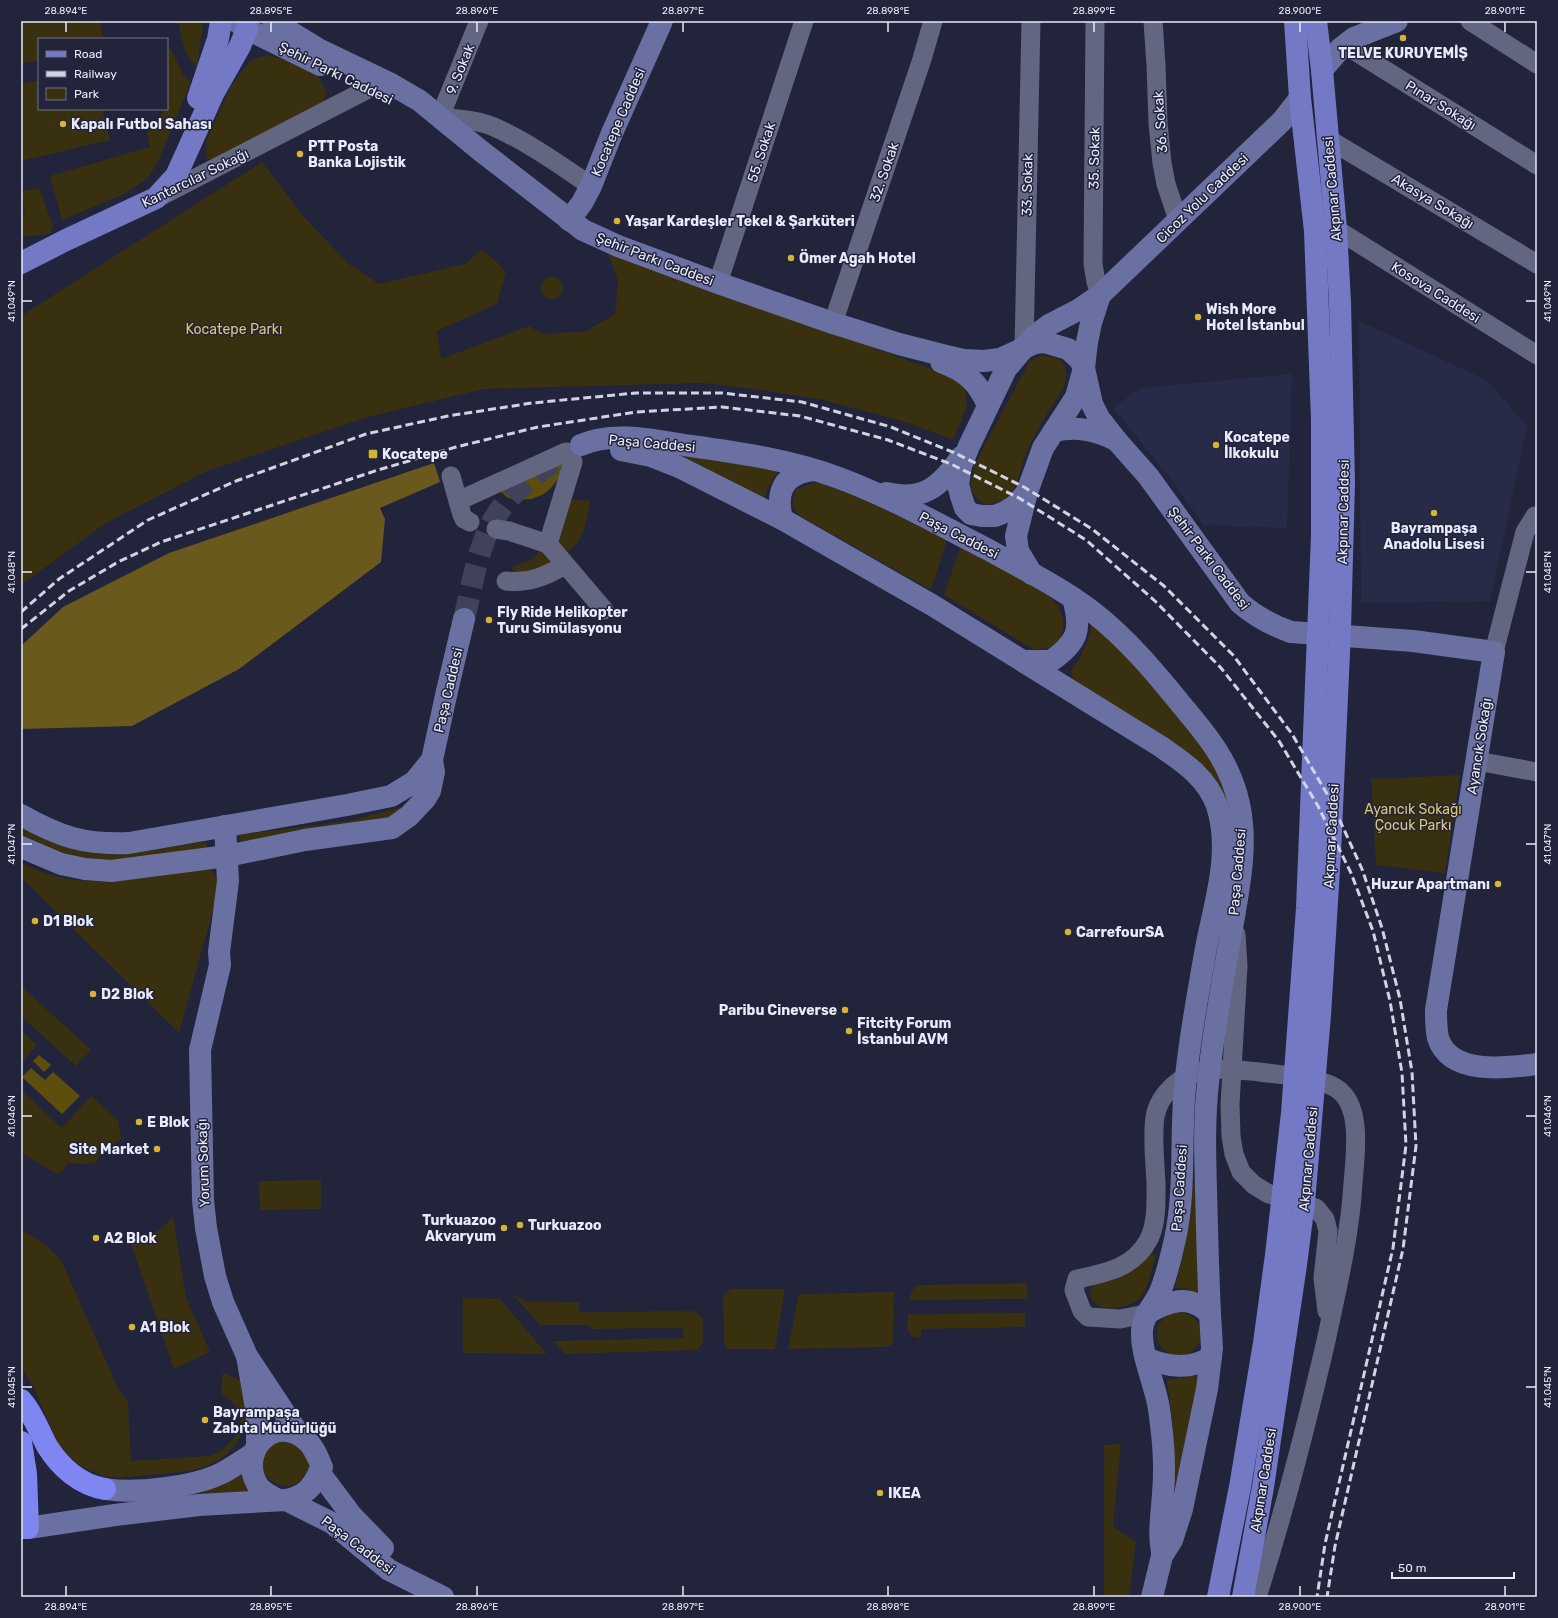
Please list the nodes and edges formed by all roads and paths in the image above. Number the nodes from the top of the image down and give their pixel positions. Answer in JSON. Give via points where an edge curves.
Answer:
{"nodes":[{"id":1,"x":221,"y":21,"type":"edge"},
{"id":2,"x":273,"y":21,"type":"edge"},
{"id":3,"x":479,"y":21,"type":"edge"},
{"id":4,"x":662,"y":21,"type":"edge"},
{"id":5,"x":804,"y":21,"type":"edge"},
{"id":6,"x":933,"y":21,"type":"edge"},
{"id":7,"x":1031,"y":21,"type":"edge"},
{"id":8,"x":1095,"y":21,"type":"edge"},
{"id":9,"x":1153,"y":21,"type":"edge"},
{"id":10,"x":1295,"y":21,"type":"edge"},
{"id":11,"x":1316,"y":21,"type":"edge"},
{"id":12,"x":1397,"y":21,"type":"edge"},
{"id":13,"x":1470,"y":21,"type":"edge"},
{"id":14,"x":243,"y":24,"type":"edge"},
{"id":15,"x":1345,"y":45,"type":"junction"},
{"id":16,"x":1537,"y":64,"type":"edge"},
{"id":17,"x":1322,"y":70,"type":"junction"},
{"id":18,"x":368,"y":89,"type":"junction"},
{"id":19,"x":1300,"y":98,"type":"junction"},
{"id":20,"x":440,"y":117,"type":"junction"},
{"id":21,"x":1328,"y":139,"type":"junction"},
{"id":22,"x":1537,"y":165,"type":"edge"},
{"id":23,"x":591,"y":186,"type":"junction"},
{"id":24,"x":156,"y":198,"type":"junction"},
{"id":25,"x":569,"y":220,"type":"junction"},
{"id":26,"x":1178,"y":220,"type":"junction"},
{"id":27,"x":1336,"y":229,"type":"junction"},
{"id":28,"x":21,"y":264,"type":"edge"},
{"id":29,"x":1537,"y":264,"type":"edge"},
{"id":30,"x":718,"y":283,"type":"junction"},
{"id":31,"x":1100,"y":295,"type":"junction"},
{"id":32,"x":833,"y":323,"type":"junction"},
{"id":33,"x":899,"y":344,"type":"junction"},
{"id":34,"x":1024,"y":348,"type":"junction"},
{"id":35,"x":1537,"y":355,"type":"edge"},
{"id":36,"x":1084,"y":368,"type":"junction"},
{"id":37,"x":988,"y":406,"type":"junction"},
{"id":38,"x":1054,"y":431,"type":"junction"},
{"id":39,"x":1117,"y":441,"type":"junction"},
{"id":40,"x":969,"y":446,"type":"junction"},
{"id":41,"x":814,"y":470,"type":"junction"},
{"id":42,"x":451,"y":476,"type":"dead end"},
{"id":43,"x":864,"y":488,"type":"junction"},
{"id":44,"x":1027,"y":492,"type":"junction"},
{"id":45,"x":458,"y":501,"type":"junction"},
{"id":46,"x":1537,"y":517,"type":"edge"},
{"id":47,"x":782,"y":519,"type":"junction"},
{"id":48,"x":470,"y":522,"type":"dead end"},
{"id":49,"x":496,"y":529,"type":"dead end"},
{"id":50,"x":548,"y":544,"type":"junction"},
{"id":51,"x":565,"y":565,"type":"junction"},
{"id":52,"x":1032,"y":574,"type":"junction"},
{"id":53,"x":506,"y":581,"type":"dead end"},
{"id":54,"x":1073,"y":598,"type":"junction"},
{"id":55,"x":604,"y":610,"type":"dead end"},
{"id":56,"x":464,"y":619,"type":"tunnel mouth"},
{"id":57,"x":1494,"y":652,"type":"junction"},
{"id":58,"x":1023,"y":661,"type":"junction"},
{"id":59,"x":432,"y":760,"type":"junction"},
{"id":60,"x":1477,"y":761,"type":"junction"},
{"id":61,"x":1537,"y":772,"type":"edge"},
{"id":62,"x":405,"y":789,"type":"junction"},
{"id":63,"x":425,"y":799,"type":"junction"},
{"id":64,"x":21,"y":815,"type":"edge"},
{"id":65,"x":225,"y":826,"type":"junction"},
{"id":66,"x":21,"y":847,"type":"edge"},
{"id":67,"x":227,"y":856,"type":"junction"},
{"id":68,"x":1234,"y":915,"type":"junction"},
{"id":69,"x":1537,"y":1064,"type":"edge"},
{"id":70,"x":1146,"y":1314,"type":"junction"},
{"id":71,"x":1210,"y":1314,"type":"junction"},
{"id":72,"x":1330,"y":1322,"type":"junction"},
{"id":73,"x":247,"y":1356,"type":"junction"},
{"id":74,"x":1211,"y":1357,"type":"junction"},
{"id":75,"x":1146,"y":1358,"type":"junction"},
{"id":76,"x":21,"y":1400,"type":"edge"},
{"id":77,"x":298,"y":1433,"type":"junction"},
{"id":78,"x":21,"y":1442,"type":"edge"},
{"id":79,"x":255,"y":1449,"type":"junction"},
{"id":80,"x":319,"y":1472,"type":"junction"},
{"id":81,"x":105,"y":1489,"type":"joint"},
{"id":82,"x":282,"y":1500,"type":"junction"},
{"id":83,"x":24,"y":1528,"type":"edge"},
{"id":84,"x":1162,"y":1556,"type":"junction"},
{"id":85,"x":437,"y":1593,"type":"edge"},
{"id":86,"x":1152,"y":1597,"type":"edge"},
{"id":87,"x":1218,"y":1597,"type":"edge"},
{"id":88,"x":1243,"y":1597,"type":"edge"},
{"id":89,"x":1257,"y":1597,"type":"edge"}],
"edges":[{"from":1,"to":24,"type":"main road","via":[[205,80]]},
{"from":2,"to":20,"type":"main road","name":"Şehir Parkı Caddesi","via":[[320,50],[391,84],[420,101]]},
{"from":3,"to":20,"type":"street","name":"9. Sokak"},
{"from":4,"to":23,"type":"main road","name":"Kocatepe Caddesi"},
{"from":5,"to":30,"type":"street","name":"55. Sokak"},
{"from":6,"to":32,"type":"street","name":"32. Sokak"},
{"from":7,"to":34,"type":"street","name":"33. Sokak"},
{"from":8,"to":31,"type":"street","name":"35. Sokak","via":[[1093,264]]},
{"from":9,"to":26,"type":"street","name":"36. Sokak","via":[[1162,163]]},
{"from":10,"to":19,"type":"main road","name":"Akpınar Caddesi"},
{"from":11,"to":17,"type":"main road","name":"Akpınar Caddesi"},
{"from":12,"to":15,"type":"main road","via":[[1354,38]]},
{"from":13,"to":16,"type":"street"},
{"from":14,"to":18,"type":"main road","name":"Şehir Parkı Caddesi"},
{"from":14,"to":24,"type":"main road","via":[[240,46],[214,92],[176,176]]},
{"from":15,"to":17,"type":"main road"},
{"from":15,"to":22,"type":"street","name":"Pınar Sokağı"},
{"from":17,"to":19,"type":"main road"},
{"from":17,"to":21,"type":"main road","name":"Akpınar Caddesi"},
{"from":18,"to":20,"type":"main road","name":"Şehir Parkı Caddesi","via":[[413,110]]},
{"from":18,"to":24,"type":"street","name":"Kantarcılar Sokağı"},
{"from":19,"to":26,"type":"main road","name":"Cicoz Yolu Caddesi","via":[[1282,121]]},
{"from":19,"to":87,"type":"main road","name":"Akpınar Caddesi","via":[[1315,231],[1322,420],[1322,535],[1307,908],[1285,1183],[1275,1262],[1240,1487]]},
{"from":20,"to":23,"type":"street","via":[[493,127],[554,161]]},
{"from":20,"to":25,"type":"main road","name":"Şehir Parkı Caddesi"},
{"from":21,"to":27,"type":"main road","name":"Akpınar Caddesi"},
{"from":21,"to":29,"type":"street","name":"Akasya Sokağı"},
{"from":23,"to":25,"type":"main road","name":"Kocatepe Caddesi"},
{"from":24,"to":28,"type":"main road","name":"Kantarcılar Sokağı"},
{"from":25,"to":30,"type":"main road","name":"Şehir Parkı Caddesi","via":[[583,230],[618,246]]},
{"from":26,"to":31,"type":"main road","name":"Cicoz Yolu Caddesi"},
{"from":27,"to":35,"type":"street","name":"Kosova Caddesi"},
{"from":27,"to":88,"type":"main road","name":"Akpınar Caddesi","via":[[1342,360],[1344,533],[1330,861],[1304,1202],[1263,1487]]},
{"from":30,"to":32,"type":"main road","name":"Şehir Parkı Caddesi"},
{"from":31,"to":34,"type":"main road","name":"Cicoz Yolu Caddesi","via":[[1049,325],[1033,337]]},
{"from":31,"to":36,"type":"main road","via":[[1091,323]]},
{"from":32,"to":33,"type":"main road","name":"Şehir Parkı Caddesi"},
{"from":33,"to":34,"type":"main road","name":"Şehir Parkı Caddesi","via":[[964,360],[984,361],[1000,359]]},
{"from":33,"to":37,"type":"main road","name":"Şehir Parkı Caddesi","via":[[966,374],[983,394]]},
{"from":34,"to":36,"type":"main road","name":"Şehir Parkı Caddesi","via":[[1044,342],[1068,348]]},
{"from":34,"to":37,"type":"main road","via":[[1006,369]]},
{"from":36,"to":38,"type":"main road","via":[[1076,397]]},
{"from":36,"to":39,"type":"main road","name":"Şehir Parkı Caddesi","via":[[1092,404],[1099,418]]},
{"from":37,"to":40,"type":"main road"},
{"from":38,"to":39,"type":"main road","name":"Şehir Parkı Caddesi","via":[[1066,428],[1088,430],[1102,433]]},
{"from":38,"to":44,"type":"main road","via":[[1043,448]]},
{"from":39,"to":57,"type":"main road","name":"Şehir Parkı Caddesi","via":[[1148,476],[1240,602],[1253,615],[1272,626],[1291,632],[1413,641]]},
{"from":40,"to":43,"type":"main road","via":[[952,470],[930,490],[916,496],[900,497]]},
{"from":40,"to":44,"type":"main road","via":[[961,466],[958,484],[965,508],[971,514],[995,516],[1016,505]]},
{"from":41,"to":43,"type":"main road","name":"Paşa Caddesi"},
{"from":41,"to":47,"type":"main road","via":[[796,475],[785,483],[779,505]]},
{"from":41,"to":47,"type":"main road","name":"Paşa Caddesi","via":[[761,456],[647,440],[613,437],[592,440],[581,445],[651,456],[679,467]]},
{"from":42,"to":45,"type":"street"},
{"from":43,"to":52,"type":"main road","name":"Paşa Caddesi"},
{"from":44,"to":52,"type":"main road","via":[[1016,536],[1018,551]]},
{"from":45,"to":48,"type":"street","via":[[464,519]]},
{"from":45,"to":50,"type":"street","via":[[566,452],[570,453],[573,462]]},
{"from":46,"to":57,"type":"street","name":"Ayancık Sokağı","via":[[1535,516],[1525,532]]},
{"from":47,"to":58,"type":"main road","name":"Paşa Caddesi","via":[[932,605]]},
{"from":49,"to":50,"type":"street"},
{"from":50,"to":51,"type":"street"},
{"from":51,"to":53,"type":"street","via":[[531,580]]},
{"from":51,"to":55,"type":"street"},
{"from":52,"to":54,"type":"main road","name":"Paşa Caddesi"},
{"from":54,"to":58,"type":"main road","via":[[1078,622],[1076,636],[1071,644],[1051,661]]},
{"from":54,"to":68,"type":"main road","name":"Paşa Caddesi","via":[[1098,616],[1137,653],[1205,733],[1226,765],[1235,785],[1243,836]]},
{"from":56,"to":59,"type":"main road","name":"Paşa Caddesi"},
{"from":57,"to":60,"type":"main road","name":"Ayancık Sokağı"},
{"from":58,"to":70,"type":"main road","name":"Paşa Caddesi","via":[[1194,770],[1210,790],[1221,825],[1222,867],[1198,994],[1185,1086],[1180,1205],[1176,1236],[1159,1293]]},
{"from":59,"to":62,"type":"main road"},
{"from":59,"to":63,"type":"main road","via":[[434,772],[430,791]]},
{"from":60,"to":61,"type":"street"},
{"from":60,"to":69,"type":"main road","name":"Ayancık Sokağı","via":[[1436,1010],[1436,1026],[1439,1039],[1446,1051],[1459,1061],[1492,1068]]},
{"from":62,"to":63,"type":"main road"},
{"from":62,"to":65,"type":"main road","via":[[371,801]]},
{"from":63,"to":67,"type":"main road","via":[[409,816],[392,828],[305,840]]},
{"from":64,"to":65,"type":"main road","via":[[67,837],[83,842],[106,844],[129,843]]},
{"from":65,"to":67,"type":"main road","name":"Yorum Sokağı"},
{"from":66,"to":67,"type":"main road","via":[[61,864],[111,871]]},
{"from":67,"to":73,"type":"main road","name":"Yorum Sokağı","via":[[220,965],[200,1050],[203,1200],[216,1276]]},
{"from":68,"to":71,"type":"main road","name":"Paşa Caddesi","via":[[1211,1054],[1205,1122]]},
{"from":68,"to":72,"type":"street","via":[[1238,966],[1230,1104],[1234,1154],[1241,1172],[1254,1185],[1269,1194],[1316,1208],[1325,1219],[1328,1231],[1323,1278]]},
{"from":70,"to":71,"type":"main road","via":[[1174,1301],[1202,1306]]},
{"from":70,"to":72,"type":"street","via":[[1120,1319],[1088,1317],[1082,1311],[1074,1290],[1077,1279],[1109,1273],[1125,1265],[1148,1240],[1153,1226],[1156,1195],[1155,1117],[1166,1093],[1179,1081],[1196,1072],[1230,1069],[1325,1082],[1348,1099],[1355,1126],[1352,1196]]},
{"from":70,"to":75,"type":"main road","via":[[1142,1329]]},
{"from":71,"to":74,"type":"main road"},
{"from":72,"to":89,"type":"street","via":[[1287,1501]]},
{"from":73,"to":77,"type":"main road","name":"Yorum Sokağı"},
{"from":73,"to":79,"type":"main road","name":"Yorum Sokağı","via":[[257,1414]]},
{"from":74,"to":75,"type":"main road","via":[[1193,1365],[1177,1366],[1162,1365]]},
{"from":74,"to":84,"type":"main road","via":[[1207,1389],[1182,1509],[1172,1540]]},
{"from":75,"to":84,"type":"main road","via":[[1161,1424],[1164,1462],[1160,1542]]},
{"from":76,"to":81,"type":"highway","via":[[28,1407],[56,1460],[74,1477]]},
{"from":77,"to":79,"type":"main road","via":[[284,1430],[274,1432],[265,1436]]},
{"from":77,"to":80,"type":"main road","via":[[316,1454],[322,1467]]},
{"from":78,"to":83,"type":"highway","via":[[26,1474]]},
{"from":79,"to":81,"type":"main road","via":[[223,1472],[193,1483],[156,1488]]},
{"from":79,"to":82,"type":"main road","via":[[252,1462],[253,1476],[257,1484],[262,1490]]},
{"from":80,"to":82,"type":"main road","via":[[306,1492],[295,1498]]},
{"from":80,"to":85,"type":"main road","name":"Paşa Caddesi","via":[[366,1532]]},
{"from":82,"to":83,"type":"main road","via":[[199,1505]]},
{"from":82,"to":85,"type":"main road","name":"Paşa Caddesi","via":[[332,1523],[389,1570]]},
{"from":84,"to":86,"type":"main road"}]}
